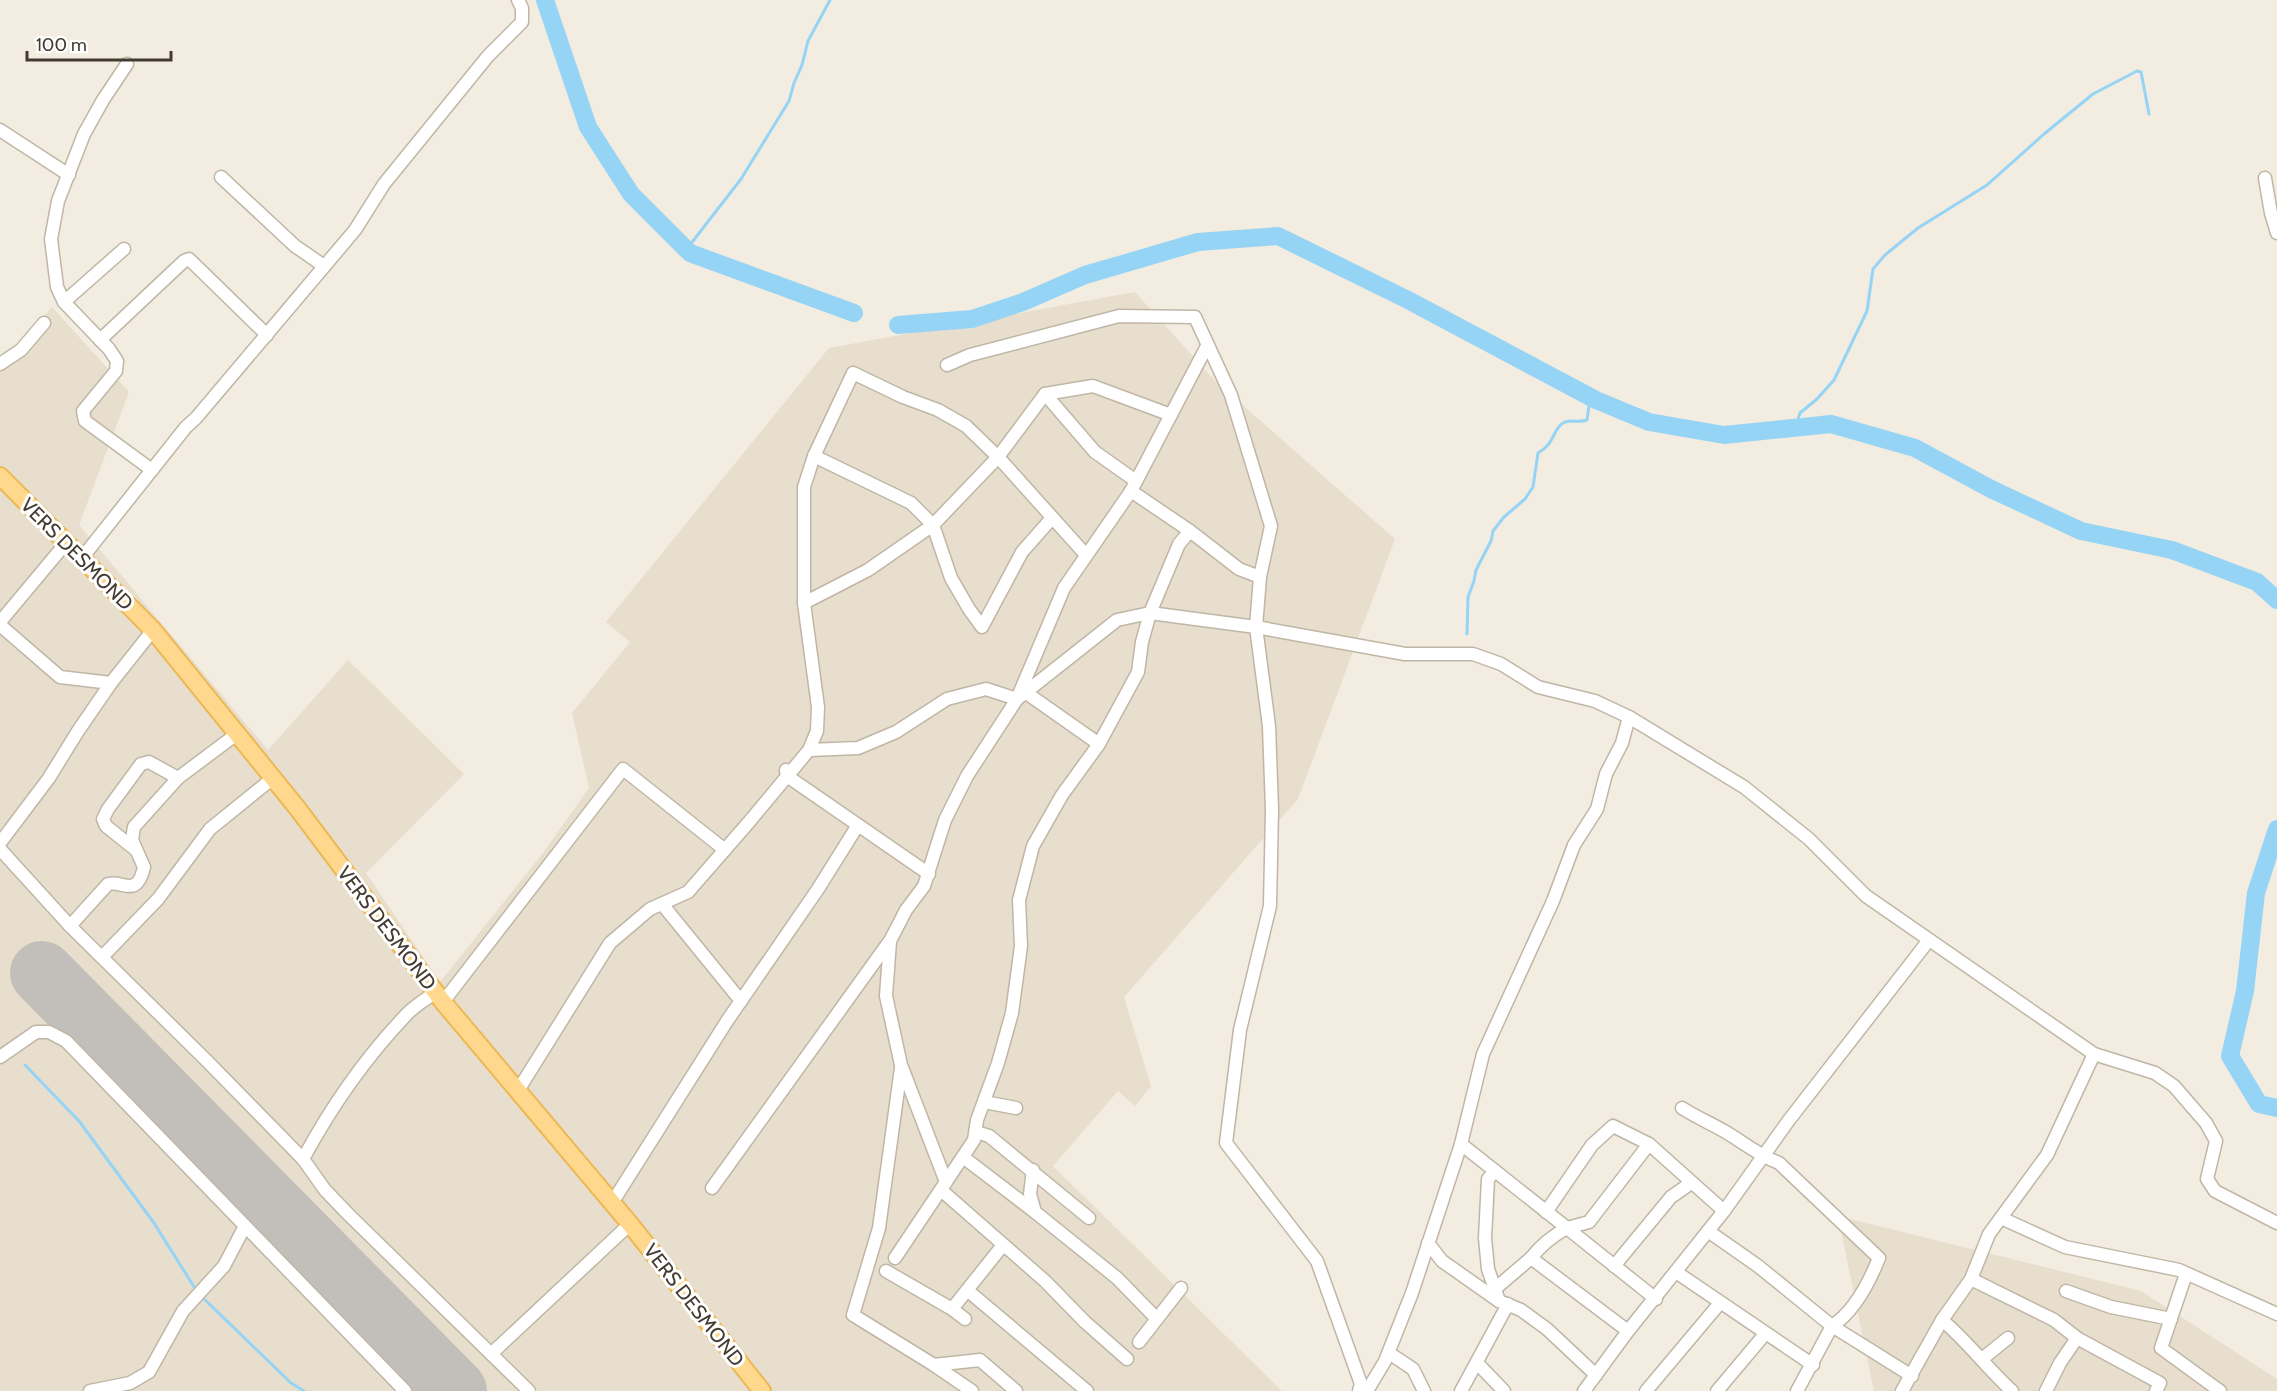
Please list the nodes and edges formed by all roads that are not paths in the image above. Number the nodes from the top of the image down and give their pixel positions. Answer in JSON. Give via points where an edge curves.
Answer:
{"nodes":[{"id":1,"x":518,"y":0,"type":"edge"},
{"id":2,"x":127,"y":64,"type":"dead end"},
{"id":3,"x":0,"y":130,"type":"edge"},
{"id":4,"x":69,"y":175,"type":"junction"},
{"id":5,"x":221,"y":177,"type":"dead end"},
{"id":6,"x":2265,"y":178,"type":"dead end"},
{"id":7,"x":2277,"y":233,"type":"edge"},
{"id":8,"x":124,"y":249,"type":"dead end"},
{"id":9,"x":324,"y":266,"type":"junction"},
{"id":10,"x":64,"y":302,"type":"junction"},
{"id":11,"x":44,"y":323,"type":"dead end"},
{"id":12,"x":267,"y":335,"type":"junction"},
{"id":13,"x":100,"y":340,"type":"junction"},
{"id":14,"x":1207,"y":346,"type":"junction"},
{"id":15,"x":0,"y":364,"type":"edge"},
{"id":16,"x":947,"y":365,"type":"dead end"},
{"id":17,"x":1045,"y":394,"type":"junction"},
{"id":18,"x":1171,"y":415,"type":"junction"},
{"id":19,"x":814,"y":456,"type":"junction"},
{"id":20,"x":998,"y":457,"type":"junction"},
{"id":21,"x":152,"y":470,"type":"junction"},
{"id":22,"x":0,"y":476,"type":"edge"},
{"id":23,"x":1133,"y":486,"type":"junction"},
{"id":24,"x":1052,"y":518,"type":"junction"},
{"id":25,"x":933,"y":525,"type":"junction"},
{"id":26,"x":1190,"y":531,"type":"junction"},
{"id":27,"x":66,"y":543,"type":"junction"},
{"id":28,"x":1086,"y":555,"type":"junction"},
{"id":29,"x":82,"y":558,"type":"junction"},
{"id":30,"x":1260,"y":577,"type":"junction"},
{"id":31,"x":804,"y":603,"type":"junction"},
{"id":32,"x":1150,"y":613,"type":"junction"},
{"id":33,"x":0,"y":624,"type":"edge"},
{"id":34,"x":1256,"y":627,"type":"junction"},
{"id":35,"x":153,"y":630,"type":"junction"},
{"id":36,"x":111,"y":683,"type":"junction"},
{"id":37,"x":1021,"y":695,"type":"junction"},
{"id":38,"x":1629,"y":717,"type":"junction"},
{"id":39,"x":237,"y":734,"type":"junction"},
{"id":40,"x":1100,"y":744,"type":"junction"},
{"id":41,"x":809,"y":750,"type":"junction"},
{"id":42,"x":786,"y":773,"type":"junction"},
{"id":43,"x":178,"y":778,"type":"junction"},
{"id":44,"x":273,"y":778,"type":"junction"},
{"id":45,"x":858,"y":825,"type":"junction"},
{"id":46,"x":0,"y":843,"type":"edge"},
{"id":47,"x":0,"y":849,"type":"edge"},
{"id":48,"x":136,"y":850,"type":"junction"},
{"id":49,"x":725,"y":850,"type":"junction"},
{"id":50,"x":929,"y":874,"type":"junction"},
{"id":51,"x":662,"y":904,"type":"junction"},
{"id":52,"x":70,"y":926,"type":"junction"},
{"id":53,"x":1929,"y":940,"type":"junction"},
{"id":54,"x":890,"y":941,"type":"junction"},
{"id":55,"x":102,"y":957,"type":"junction"},
{"id":56,"x":439,"y":997,"type":"junction"},
{"id":57,"x":741,"y":1002,"type":"junction"},
{"id":58,"x":2094,"y":1054,"type":"junction"},
{"id":59,"x":0,"y":1057,"type":"edge"},
{"id":60,"x":901,"y":1065,"type":"junction"},
{"id":61,"x":517,"y":1092,"type":"junction"},
{"id":62,"x":984,"y":1102,"type":"junction"},
{"id":63,"x":1016,"y":1108,"type":"dead end"},
{"id":64,"x":1682,"y":1108,"type":"dead end"},
{"id":65,"x":975,"y":1131,"type":"junction"},
{"id":66,"x":1461,"y":1144,"type":"junction"},
{"id":67,"x":1649,"y":1144,"type":"junction"},
{"id":68,"x":963,"y":1157,"type":"junction"},
{"id":69,"x":1763,"y":1157,"type":"junction"},
{"id":70,"x":303,"y":1159,"type":"junction"},
{"id":71,"x":1033,"y":1170,"type":"junction"},
{"id":72,"x":1495,"y":1171,"type":"junction"},
{"id":73,"x":1690,"y":1183,"type":"junction"},
{"id":74,"x":944,"y":1186,"type":"junction"},
{"id":75,"x":712,"y":1188,"type":"dead end"},
{"id":76,"x":612,"y":1203,"type":"junction"},
{"id":77,"x":1724,"y":1211,"type":"junction"},
{"id":78,"x":1035,"y":1212,"type":"junction"},
{"id":79,"x":1546,"y":1212,"type":"junction"},
{"id":80,"x":1089,"y":1218,"type":"dead end"},
{"id":81,"x":2001,"y":1218,"type":"junction"},
{"id":82,"x":2277,"y":1222,"type":"edge"},
{"id":83,"x":630,"y":1224,"type":"junction"},
{"id":84,"x":245,"y":1226,"type":"junction"},
{"id":85,"x":1567,"y":1228,"type":"junction"},
{"id":86,"x":1708,"y":1231,"type":"junction"},
{"id":87,"x":1428,"y":1243,"type":"junction"},
{"id":88,"x":1003,"y":1245,"type":"junction"},
{"id":89,"x":1531,"y":1257,"type":"junction"},
{"id":90,"x":895,"y":1258,"type":"dead end"},
{"id":91,"x":1614,"y":1266,"type":"junction"},
{"id":92,"x":886,"y":1271,"type":"dead end"},
{"id":93,"x":1676,"y":1272,"type":"junction"},
{"id":94,"x":2187,"y":1274,"type":"junction"},
{"id":95,"x":1971,"y":1279,"type":"junction"},
{"id":96,"x":1182,"y":1288,"type":"dead end"},
{"id":97,"x":1496,"y":1288,"type":"junction"},
{"id":98,"x":967,"y":1290,"type":"junction"},
{"id":99,"x":2066,"y":1291,"type":"dead end"},
{"id":100,"x":1656,"y":1299,"type":"junction"},
{"id":101,"x":1503,"y":1303,"type":"junction"},
{"id":102,"x":1720,"y":1303,"type":"junction"},
{"id":103,"x":952,"y":1310,"type":"junction"},
{"id":104,"x":2277,"y":1314,"type":"edge"},
{"id":105,"x":964,"y":1319,"type":"dead end"},
{"id":106,"x":1157,"y":1319,"type":"junction"},
{"id":107,"x":2171,"y":1319,"type":"junction"},
{"id":108,"x":1942,"y":1320,"type":"junction"},
{"id":109,"x":1832,"y":1326,"type":"junction"},
{"id":110,"x":1628,"y":1331,"type":"junction"},
{"id":111,"x":1765,"y":1334,"type":"junction"},
{"id":112,"x":2008,"y":1338,"type":"dead end"},
{"id":113,"x":2078,"y":1338,"type":"junction"},
{"id":114,"x":1139,"y":1342,"type":"dead end"},
{"id":115,"x":1389,"y":1353,"type":"junction"},
{"id":116,"x":491,"y":1354,"type":"junction"},
{"id":117,"x":1127,"y":1359,"type":"dead end"},
{"id":118,"x":1982,"y":1359,"type":"junction"},
{"id":119,"x":1477,"y":1363,"type":"junction"},
{"id":120,"x":934,"y":1365,"type":"junction"},
{"id":121,"x":1813,"y":1365,"type":"junction"},
{"id":122,"x":1596,"y":1375,"type":"junction"},
{"id":123,"x":1912,"y":1376,"type":"junction"},
{"id":124,"x":1589,"y":1389,"type":"edge"},
{"id":125,"x":90,"y":1391,"type":"edge"},
{"id":126,"x":405,"y":1391,"type":"edge"},
{"id":127,"x":529,"y":1391,"type":"edge"},
{"id":128,"x":762,"y":1391,"type":"edge"},
{"id":129,"x":972,"y":1391,"type":"edge"},
{"id":130,"x":1016,"y":1391,"type":"edge"},
{"id":131,"x":1087,"y":1391,"type":"edge"},
{"id":132,"x":1359,"y":1391,"type":"edge"},
{"id":133,"x":1367,"y":1391,"type":"edge"},
{"id":134,"x":1424,"y":1391,"type":"edge"},
{"id":135,"x":1461,"y":1391,"type":"edge"},
{"id":136,"x":1504,"y":1391,"type":"edge"},
{"id":137,"x":1646,"y":1391,"type":"edge"},
{"id":138,"x":1717,"y":1391,"type":"edge"},
{"id":139,"x":1797,"y":1391,"type":"edge"},
{"id":140,"x":1902,"y":1391,"type":"edge"},
{"id":141,"x":2012,"y":1391,"type":"edge"},
{"id":142,"x":2046,"y":1391,"type":"edge"},
{"id":143,"x":2156,"y":1391,"type":"edge"},
{"id":144,"x":2220,"y":1391,"type":"edge"}],
"edges":[{"from":1,"to":9,"type":"street","via":[[522,22],[488,56],[391,175],[355,230]]},
{"from":2,"to":4,"type":"street","via":[[84,134]]},
{"from":3,"to":4,"type":"street"},
{"from":4,"to":10,"type":"street","via":[[58,201],[51,239],[57,287]]},
{"from":5,"to":9,"type":"street","via":[[295,246]]},
{"from":6,"to":7,"type":"street"},
{"from":8,"to":10,"type":"street"},
{"from":9,"to":12,"type":"street"},
{"from":10,"to":13,"type":"street"},
{"from":11,"to":15,"type":"street","via":[[21,350]]},
{"from":12,"to":13,"type":"street","via":[[189,259]]},
{"from":12,"to":21,"type":"street"},
{"from":13,"to":21,"type":"street","via":[[117,361],[117,371],[82,416]]},
{"from":14,"to":16,"type":"street","via":[[1195,317],[1119,316],[970,355]]},
{"from":14,"to":18,"type":"street"},
{"from":14,"to":30,"type":"street","via":[[1231,395],[1271,526]]},
{"from":17,"to":18,"type":"street","via":[[1094,386]]},
{"from":17,"to":20,"type":"street"},
{"from":17,"to":23,"type":"street","via":[[1095,452]]},
{"from":18,"to":23,"type":"street"},
{"from":19,"to":20,"type":"street","via":[[853,373],[966,426]]},
{"from":19,"to":25,"type":"street","via":[[911,503]]},
{"from":19,"to":31,"type":"street","via":[[804,487]]},
{"from":20,"to":24,"type":"street"},
{"from":20,"to":25,"type":"street"},
{"from":21,"to":29,"type":"street"},
{"from":22,"to":27,"type":"main road","name":"VERS DESMOND"},
{"from":23,"to":26,"type":"street"},
{"from":23,"to":28,"type":"street"},
{"from":24,"to":25,"type":"street","via":[[1022,552],[982,627],[951,578]]},
{"from":24,"to":28,"type":"street"},
{"from":25,"to":31,"type":"street","via":[[868,570]]},
{"from":26,"to":30,"type":"street","via":[[1239,569]]},
{"from":26,"to":32,"type":"street","via":[[1179,544]]},
{"from":27,"to":29,"type":"main road","name":"VERS DESMOND"},
{"from":27,"to":33,"type":"street"},
{"from":28,"to":37,"type":"street","via":[[1064,588]]},
{"from":29,"to":35,"type":"main road","name":"VERS DESMOND"},
{"from":30,"to":34,"type":"street"},
{"from":31,"to":41,"type":"street","via":[[818,706],[817,730]]},
{"from":32,"to":34,"type":"street"},
{"from":32,"to":37,"type":"street","via":[[1117,620]]},
{"from":32,"to":40,"type":"street","via":[[1138,672]]},
{"from":33,"to":36,"type":"street","via":[[60,677]]},
{"from":34,"to":38,"type":"street","via":[[1405,654],[1473,654],[1501,664],[1538,687],[1595,701]]},
{"from":34,"to":132,"type":"street","via":[[1269,726],[1270,906],[1240,1030],[1226,1143],[1317,1261],[1360,1384]]},
{"from":35,"to":36,"type":"street"},
{"from":35,"to":39,"type":"main road","name":"VERS DESMOND"},
{"from":36,"to":46,"type":"street","via":[[49,778]]},
{"from":37,"to":40,"type":"street"},
{"from":37,"to":41,"type":"street","via":[[986,689],[947,699],[896,732],[858,748]]},
{"from":37,"to":50,"type":"street","via":[[967,776],[945,820]]},
{"from":38,"to":53,"type":"street","via":[[1744,787],[1809,839],[1866,896]]},
{"from":38,"to":66,"type":"street","via":[[1597,809],[1574,845],[1553,901],[1483,1054]]},
{"from":39,"to":43,"type":"street"},
{"from":39,"to":44,"type":"main road","name":"VERS DESMOND"},
{"from":40,"to":62,"type":"street","via":[[1062,795],[1033,846],[1019,900],[1021,946],[1012,1013]]},
{"from":41,"to":42,"type":"street"},
{"from":42,"to":45,"type":"street"},
{"from":42,"to":49,"type":"street"},
{"from":43,"to":48,"type":"street","via":[[134,827],[132,840]]},
{"from":43,"to":48,"type":"street","via":[[148,762],[141,764],[108,809],[103,819],[106,826]]},
{"from":44,"to":55,"type":"street","via":[[210,829],[158,899]]},
{"from":44,"to":56,"type":"main road","name":"VERS DESMOND"},
{"from":45,"to":50,"type":"street"},
{"from":45,"to":57,"type":"street"},
{"from":47,"to":52,"type":"street"},
{"from":48,"to":52,"type":"street","via":[[144,867],[138,881],[126,887],[108,884]]},
{"from":49,"to":51,"type":"street","via":[[688,892]]},
{"from":49,"to":56,"type":"street","via":[[622,769]]},
{"from":50,"to":54,"type":"street"},
{"from":51,"to":57,"type":"street"},
{"from":51,"to":61,"type":"street","via":[[650,909],[610,943]]},
{"from":52,"to":55,"type":"street"},
{"from":53,"to":58,"type":"street"},
{"from":53,"to":69,"type":"street"},
{"from":54,"to":60,"type":"street","via":[[886,996]]},
{"from":54,"to":75,"type":"street"},
{"from":55,"to":70,"type":"street"},
{"from":56,"to":61,"type":"main road","name":"VERS DESMOND"},
{"from":56,"to":70,"type":"street","via":[[407,1013],[355,1076]]},
{"from":57,"to":76,"type":"street"},
{"from":58,"to":81,"type":"street","via":[[2047,1155]]},
{"from":58,"to":82,"type":"street","via":[[2155,1073],[2174,1086],[2216,1141],[2207,1179],[2215,1191]]},
{"from":59,"to":84,"type":"street","via":[[36,1032],[49,1032],[66,1041]]},
{"from":60,"to":74,"type":"street"},
{"from":60,"to":120,"type":"street","via":[[879,1228],[854,1315]]},
{"from":61,"to":76,"type":"main road","name":"VERS DESMOND"},
{"from":62,"to":63,"type":"street"},
{"from":62,"to":65,"type":"street"},
{"from":64,"to":69,"type":"street"},
{"from":65,"to":68,"type":"street"},
{"from":65,"to":71,"type":"street","via":[[989,1136]]},
{"from":66,"to":72,"type":"street"},
{"from":66,"to":87,"type":"street"},
{"from":67,"to":73,"type":"street"},
{"from":67,"to":79,"type":"street","via":[[1613,1126],[1592,1145]]},
{"from":67,"to":85,"type":"street","via":[[1589,1222]]},
{"from":68,"to":74,"type":"street"},
{"from":68,"to":78,"type":"street"},
{"from":69,"to":77,"type":"street"},
{"from":69,"to":109,"type":"street","via":[[1779,1163],[1879,1258],[1863,1292]]},
{"from":70,"to":116,"type":"street","via":[[348,1214]]},
{"from":71,"to":78,"type":"street","via":[[1030,1194]]},
{"from":71,"to":80,"type":"street"},
{"from":72,"to":79,"type":"street"},
{"from":72,"to":97,"type":"street","via":[[1488,1179],[1485,1238],[1488,1269]]},
{"from":73,"to":77,"type":"street"},
{"from":73,"to":91,"type":"street","via":[[1671,1197]]},
{"from":74,"to":88,"type":"street"},
{"from":74,"to":90,"type":"street"},
{"from":76,"to":83,"type":"main road","name":"VERS DESMOND"},
{"from":77,"to":86,"type":"street"},
{"from":78,"to":106,"type":"street","via":[[1117,1278]]},
{"from":79,"to":85,"type":"street"},
{"from":81,"to":94,"type":"street","via":[[2065,1247]]},
{"from":81,"to":95,"type":"street","via":[[1989,1234]]},
{"from":83,"to":116,"type":"street"},
{"from":83,"to":128,"type":"main road","name":"VERS DESMOND"},
{"from":84,"to":125,"type":"street","via":[[224,1266],[183,1311],[149,1372],[130,1383]]},
{"from":84,"to":126,"type":"street"},
{"from":85,"to":89,"type":"street","via":[[1550,1236]]},
{"from":85,"to":91,"type":"street"},
{"from":86,"to":93,"type":"street"},
{"from":86,"to":109,"type":"street"},
{"from":87,"to":101,"type":"street","via":[[1442,1261]]},
{"from":87,"to":115,"type":"street"},
{"from":88,"to":98,"type":"street"},
{"from":88,"to":117,"type":"street"},
{"from":89,"to":97,"type":"street"},
{"from":89,"to":110,"type":"street"},
{"from":91,"to":100,"type":"street"},
{"from":92,"to":103,"type":"street"},
{"from":93,"to":100,"type":"street"},
{"from":93,"to":102,"type":"street"},
{"from":94,"to":104,"type":"street"},
{"from":94,"to":107,"type":"street"},
{"from":95,"to":108,"type":"street"},
{"from":95,"to":113,"type":"street","via":[[2054,1320]]},
{"from":96,"to":106,"type":"street"},
{"from":97,"to":101,"type":"street"},
{"from":98,"to":103,"type":"street"},
{"from":98,"to":131,"type":"street"},
{"from":99,"to":107,"type":"street"},
{"from":100,"to":110,"type":"street"},
{"from":101,"to":119,"type":"street"},
{"from":101,"to":122,"type":"street","via":[[1521,1310],[1547,1329]]},
{"from":102,"to":111,"type":"street"},
{"from":102,"to":137,"type":"street"},
{"from":103,"to":105,"type":"street"},
{"from":106,"to":114,"type":"street"},
{"from":107,"to":144,"type":"street","via":[[2161,1348]]},
{"from":108,"to":118,"type":"street"},
{"from":108,"to":123,"type":"street"},
{"from":109,"to":121,"type":"street"},
{"from":109,"to":123,"type":"street"},
{"from":110,"to":122,"type":"street"},
{"from":111,"to":121,"type":"street"},
{"from":111,"to":138,"type":"street"},
{"from":112,"to":118,"type":"street"},
{"from":113,"to":142,"type":"street"},
{"from":113,"to":143,"type":"street","via":[[2160,1383]]},
{"from":115,"to":133,"type":"street"},
{"from":115,"to":134,"type":"street","via":[[1413,1369]]},
{"from":116,"to":127,"type":"street"},
{"from":118,"to":141,"type":"street"},
{"from":119,"to":135,"type":"street"},
{"from":119,"to":136,"type":"street"},
{"from":120,"to":129,"type":"street"},
{"from":120,"to":130,"type":"street","via":[[980,1360]]},
{"from":121,"to":139,"type":"street"},
{"from":122,"to":124,"type":"street"},
{"from":123,"to":140,"type":"street"}]}
